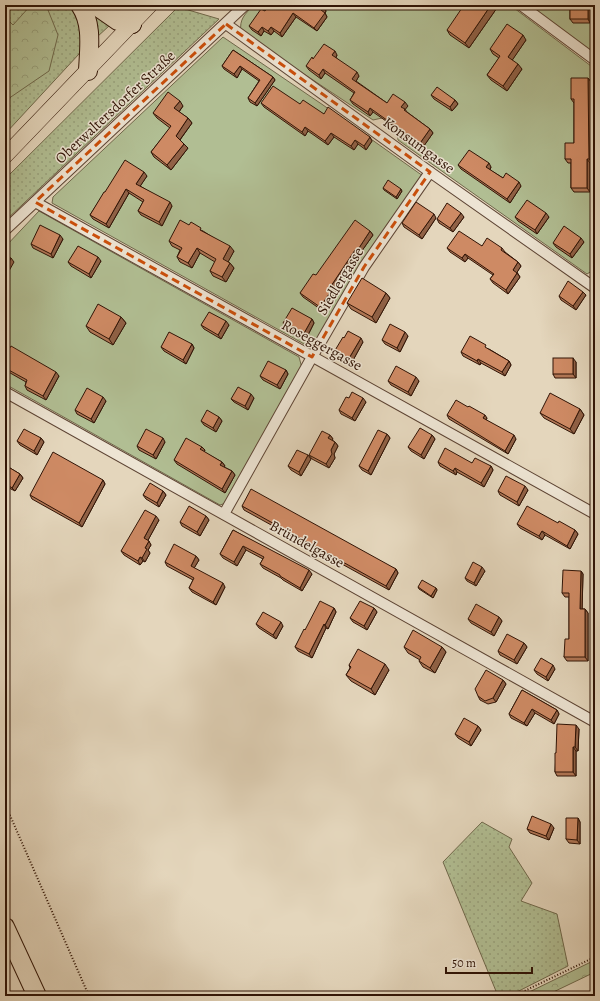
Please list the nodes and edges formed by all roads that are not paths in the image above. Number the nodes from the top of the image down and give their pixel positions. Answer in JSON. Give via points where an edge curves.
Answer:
{"nodes":[{"id":1,"x":80,"y":5,"type":"edge"},
{"id":2,"x":95,"y":5,"type":"edge"},
{"id":3,"x":122,"y":5,"type":"edge"},
{"id":4,"x":150,"y":5,"type":"edge"},
{"id":5,"x":246,"y":5,"type":"edge"},
{"id":6,"x":521,"y":5,"type":"edge"},
{"id":7,"x":132,"y":24,"type":"junction"},
{"id":8,"x":226,"y":24,"type":"junction"},
{"id":9,"x":595,"y":60,"type":"edge"},
{"id":10,"x":88,"y":70,"type":"junction"},
{"id":11,"x":5,"y":156,"type":"edge"},
{"id":12,"x":430,"y":172,"type":"junction"},
{"id":13,"x":35,"y":202,"type":"junction"},
{"id":14,"x":5,"y":230,"type":"edge"},
{"id":15,"x":595,"y":288,"type":"edge"},
{"id":16,"x":312,"y":357,"type":"junction"},
{"id":17,"x":5,"y":392,"type":"edge"},
{"id":18,"x":224,"y":514,"type":"junction"},
{"id":19,"x":595,"y":514,"type":"edge"},
{"id":20,"x":595,"y":722,"type":"edge"},
{"id":21,"x":5,"y":927,"type":"edge"},
{"id":22,"x":37,"y":996,"type":"edge"}],
"edges":[{"from":1,"to":10,"type":"highway","via":[[87,14],[90,35]]},
{"from":2,"to":7,"type":"highway","via":[[118,21]]},
{"from":3,"to":7,"type":"highway"},
{"from":4,"to":7,"type":"main road"},
{"from":5,"to":8,"type":"street","name":"Oberwaltersdorfer Straße"},
{"from":6,"to":9,"type":"street"},
{"from":7,"to":10,"type":"main road"},
{"from":8,"to":12,"type":"street","name":"Konsumgasse"},
{"from":8,"to":13,"type":"street","name":"Oberwaltersdorfer Straße"},
{"from":10,"to":11,"type":"main road"},
{"from":12,"to":15,"type":"street","name":"Konsumgasse"},
{"from":12,"to":16,"type":"street","name":"Siedlergasse","via":[[364,267]]},
{"from":13,"to":14,"type":"street","name":"Oberwaltersdorfer Straße"},
{"from":13,"to":16,"type":"street","name":"Roseggergasse"},
{"from":16,"to":18,"type":"street","name":"Siedlergasse"},
{"from":16,"to":19,"type":"street","name":"Roseggergasse"},
{"from":17,"to":18,"type":"street","name":"Bründelgasse"},
{"from":18,"to":20,"type":"street","name":"Bründelgasse"},
{"from":21,"to":22,"type":"highway"}]}
